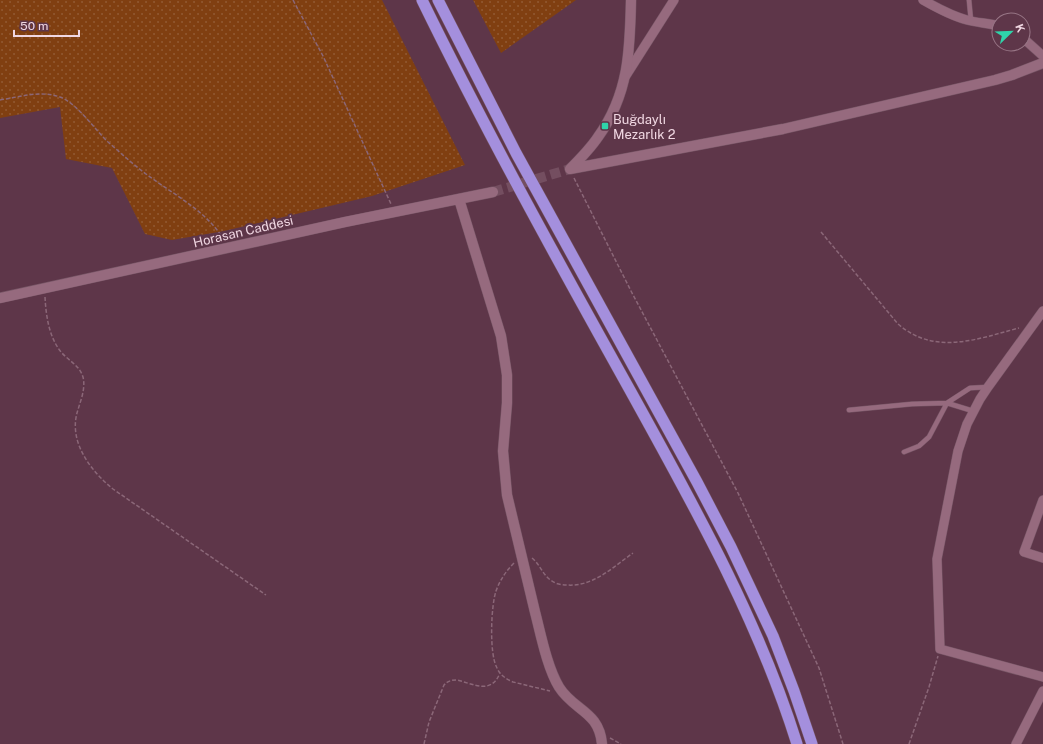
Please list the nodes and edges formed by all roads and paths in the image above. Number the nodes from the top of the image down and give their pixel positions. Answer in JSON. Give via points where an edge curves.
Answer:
{"nodes":[{"id":1,"x":293,"y":0,"type":"edge"},
{"id":2,"x":422,"y":0,"type":"edge"},
{"id":3,"x":438,"y":0,"type":"edge"},
{"id":4,"x":631,"y":0,"type":"edge"},
{"id":5,"x":674,"y":0,"type":"edge"},
{"id":6,"x":923,"y":0,"type":"edge"},
{"id":7,"x":969,"y":0,"type":"edge"},
{"id":8,"x":971,"y":20,"type":"junction"},
{"id":9,"x":991,"y":24,"type":"edge"},
{"id":10,"x":1031,"y":45,"type":"edge"},
{"id":11,"x":1043,"y":56,"type":"edge"},
{"id":12,"x":1043,"y":63,"type":"edge"},
{"id":13,"x":625,"y":77,"type":"junction"},
{"id":14,"x":0,"y":100,"type":"edge"},
{"id":15,"x":570,"y":169,"type":"junction"},
{"id":16,"x":493,"y":192,"type":"tunnel mouth"},
{"id":17,"x":459,"y":199,"type":"junction"},
{"id":18,"x":395,"y":212,"type":"junction"},
{"id":19,"x":821,"y":232,"type":"dead end"},
{"id":20,"x":228,"y":248,"type":"junction"},
{"id":21,"x":44,"y":288,"type":"junction"},
{"id":22,"x":0,"y":298,"type":"edge"},
{"id":23,"x":1043,"y":311,"type":"edge"},
{"id":24,"x":1034,"y":324,"type":"junction"},
{"id":25,"x":988,"y":387,"type":"junction"},
{"id":26,"x":947,"y":403,"type":"junction"},
{"id":27,"x":848,"y":410,"type":"dead end"},
{"id":28,"x":973,"y":411,"type":"junction"},
{"id":29,"x":904,"y":452,"type":"dead end"},
{"id":30,"x":1043,"y":500,"type":"edge"},
{"id":31,"x":633,"y":553,"type":"dead end"},
{"id":32,"x":522,"y":556,"type":"junction"},
{"id":33,"x":1043,"y":558,"type":"edge"},
{"id":34,"x":266,"y":595,"type":"dead end"},
{"id":35,"x":940,"y":649,"type":"junction"},
{"id":36,"x":500,"y":673,"type":"junction"},
{"id":37,"x":1043,"y":677,"type":"edge"},
{"id":38,"x":1043,"y":691,"type":"edge"},
{"id":39,"x":564,"y":694,"type":"junction"},
{"id":40,"x":424,"y":744,"type":"edge"},
{"id":41,"x":602,"y":744,"type":"edge"},
{"id":42,"x":797,"y":744,"type":"edge"},
{"id":43,"x":812,"y":744,"type":"edge"},
{"id":44,"x":843,"y":744,"type":"edge"},
{"id":45,"x":910,"y":744,"type":"edge"},
{"id":46,"x":1016,"y":744,"type":"edge"}],
"edges":[{"from":1,"to":18,"type":"path","via":[[323,56]]},
{"from":2,"to":42,"type":"highway","via":[[508,168],[714,546],[761,644]]},
{"from":3,"to":43,"type":"highway","via":[[516,153],[731,547],[784,664]]},
{"from":4,"to":13,"type":"street","via":[[630,45]]},
{"from":5,"to":13,"type":"street"},
{"from":6,"to":8,"type":"street","via":[[944,11]]},
{"from":7,"to":8,"type":"lane"},
{"from":8,"to":9,"type":"street"},
{"from":10,"to":11,"type":"street"},
{"from":12,"to":15,"type":"street","via":[[994,80],[783,129]]},
{"from":13,"to":15,"type":"street","via":[[605,126]]},
{"from":14,"to":20,"type":"path","via":[[41,94],[53,95],[74,105],[121,154],[209,220]]},
{"from":15,"to":44,"type":"path","via":[[763,546],[819,668]]},
{"from":16,"to":17,"type":"street","name":"Horasan Caddesi"},
{"from":17,"to":18,"type":"street","name":"Horasan Caddesi"},
{"from":17,"to":32,"type":"street","via":[[504,349],[507,389],[504,465],[507,495]]},
{"from":18,"to":20,"type":"street","name":"Horasan Caddesi"},
{"from":19,"to":24,"type":"path","via":[[898,324],[919,338],[933,342],[955,342]]},
{"from":20,"to":21,"type":"street","name":"Horasan Caddesi"},
{"from":21,"to":22,"type":"street","name":"Horasan Caddesi"},
{"from":21,"to":34,"type":"path","via":[[54,340],[83,376],[84,388],[75,429],[80,448],[92,468],[113,489]]},
{"from":23,"to":24,"type":"street"},
{"from":24,"to":25,"type":"street"},
{"from":25,"to":26,"type":"lane","via":[[970,388]]},
{"from":25,"to":28,"type":"street"},
{"from":26,"to":27,"type":"lane"},
{"from":26,"to":28,"type":"lane"},
{"from":26,"to":29,"type":"lane","via":[[930,436],[919,446]]},
{"from":28,"to":35,"type":"street","via":[[958,451],[937,559]]},
{"from":30,"to":33,"type":"street","via":[[1024,552]]},
{"from":31,"to":32,"type":"path","via":[[598,578],[583,584],[569,585],[552,582],[534,560]]},
{"from":32,"to":36,"type":"path","via":[[504,575],[494,599],[493,658]]},
{"from":32,"to":39,"type":"street","via":[[544,647],[555,678]]},
{"from":35,"to":37,"type":"street"},
{"from":35,"to":45,"type":"path"},
{"from":36,"to":39,"type":"path","via":[[513,682]]},
{"from":36,"to":40,"type":"path","via":[[494,684],[487,687],[457,680],[446,683],[429,722]]},
{"from":38,"to":46,"type":"street"},
{"from":39,"to":41,"type":"street","via":[[593,719]]}]}
